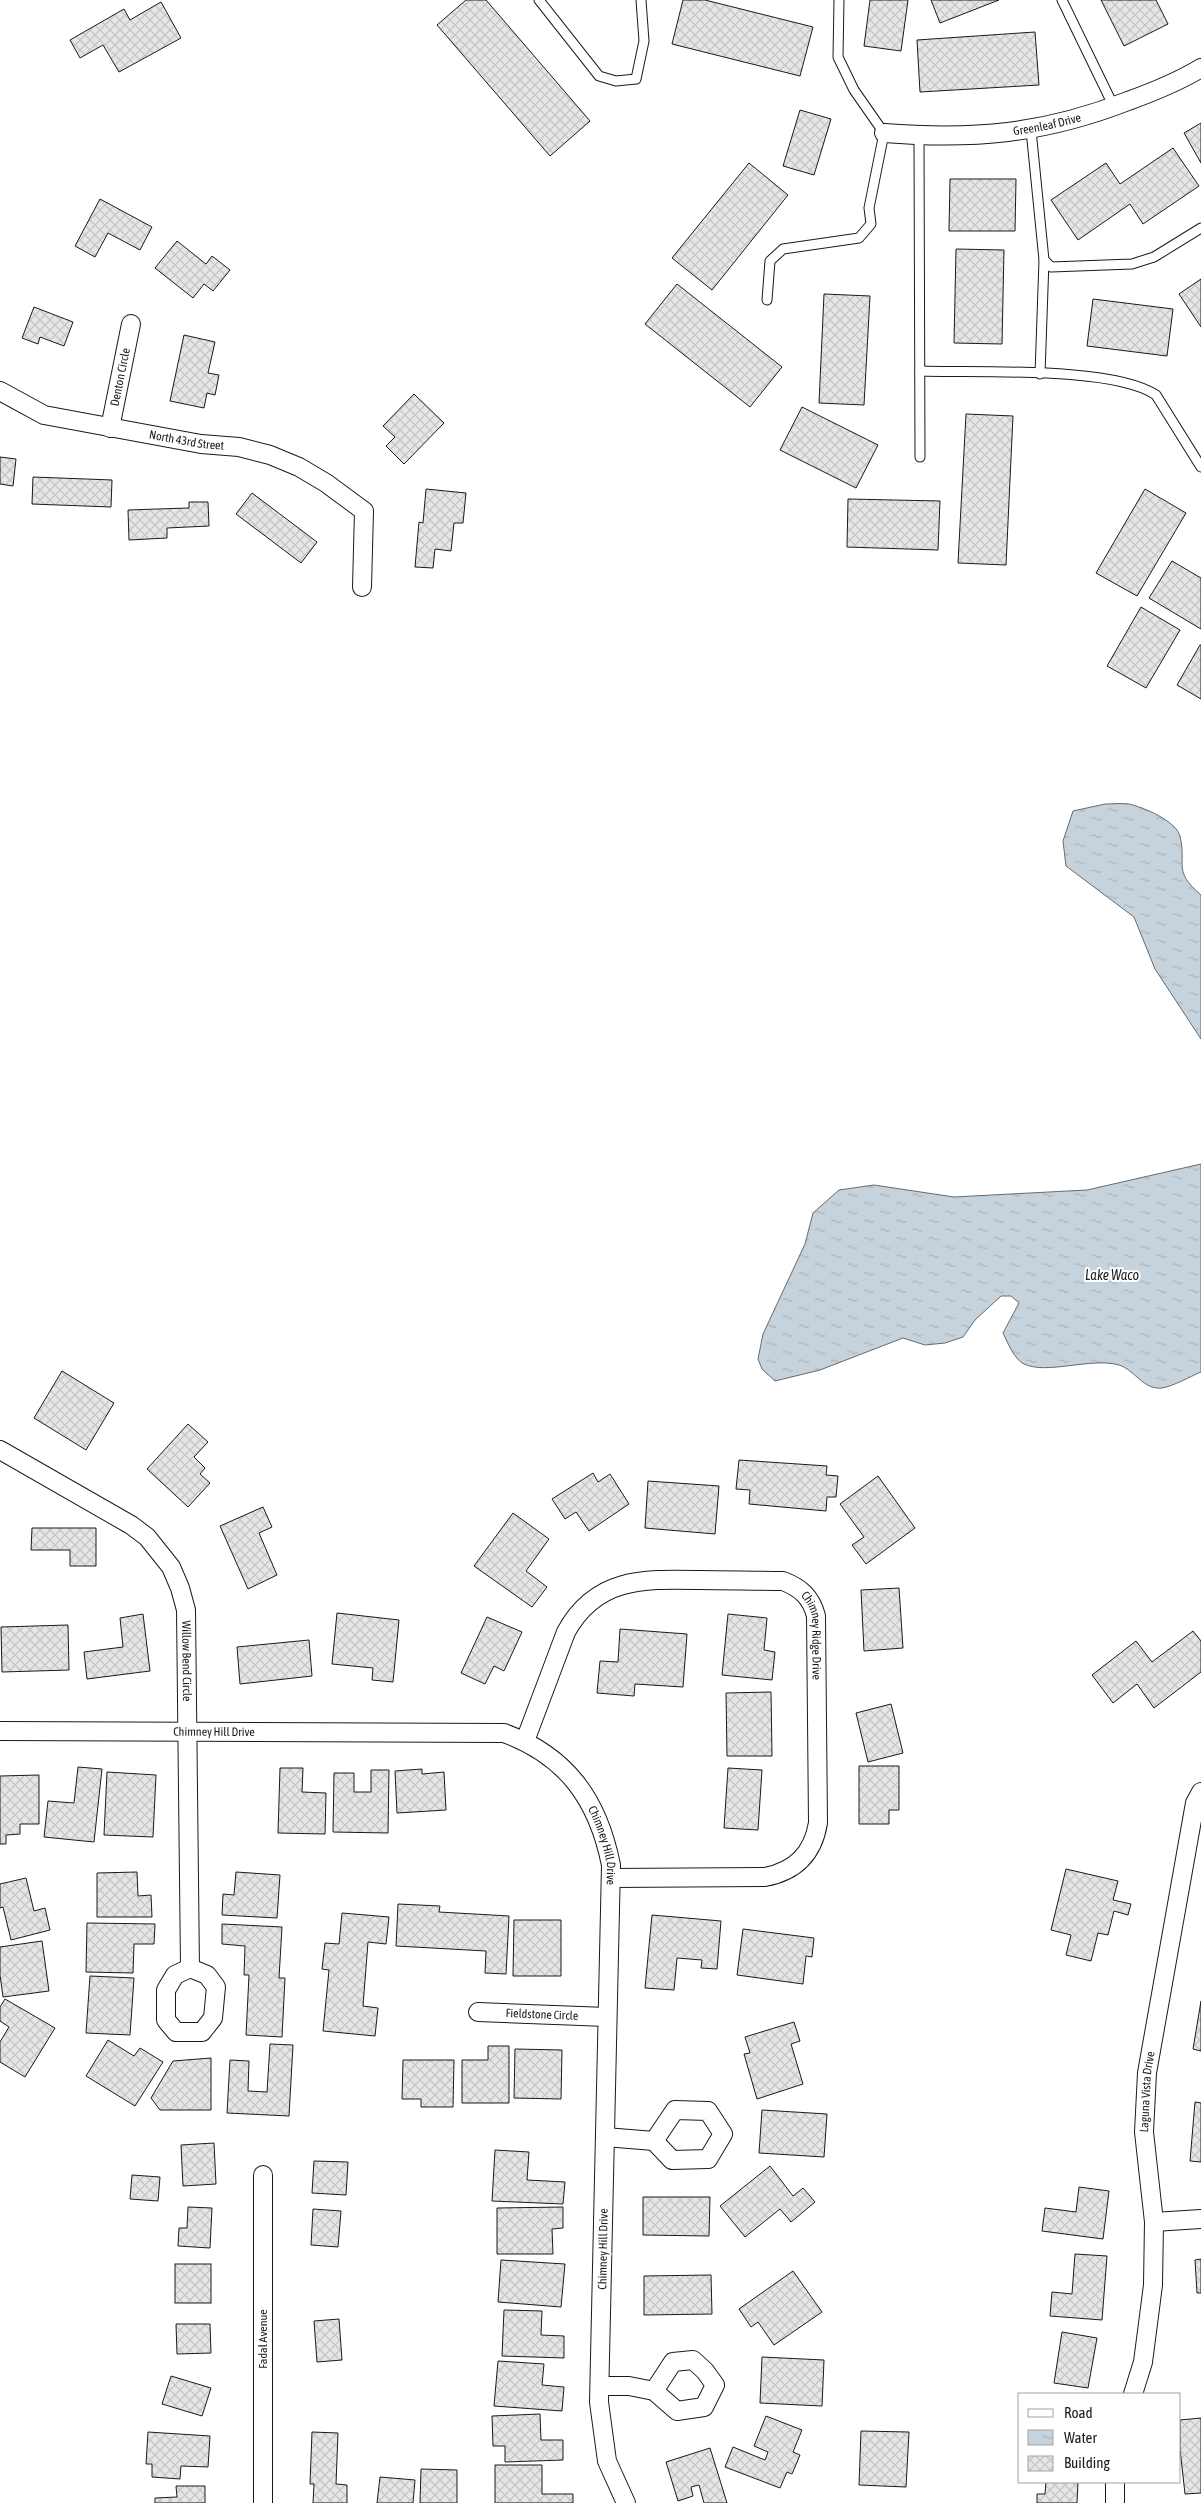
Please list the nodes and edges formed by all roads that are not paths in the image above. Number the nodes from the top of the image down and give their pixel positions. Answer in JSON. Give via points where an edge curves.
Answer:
{"nodes":[{"id":1,"x":539,"y":0,"type":"edge"},
{"id":2,"x":641,"y":0,"type":"edge"},
{"id":3,"x":839,"y":0,"type":"edge"},
{"id":4,"x":1062,"y":0,"type":"edge"},
{"id":5,"x":1201,"y":68,"type":"edge"},
{"id":6,"x":1114,"y":107,"type":"junction"},
{"id":7,"x":1030,"y":130,"type":"junction"},
{"id":8,"x":884,"y":133,"type":"junction"},
{"id":9,"x":919,"y":136,"type":"junction"},
{"id":10,"x":1201,"y":228,"type":"edge"},
{"id":11,"x":1044,"y":260,"type":"junction"},
{"id":12,"x":767,"y":300,"type":"dead end"},
{"id":13,"x":131,"y":324,"type":"dead end"},
{"id":14,"x":920,"y":371,"type":"junction"},
{"id":15,"x":1040,"y":374,"type":"junction"},
{"id":16,"x":0,"y":391,"type":"edge"},
{"id":17,"x":110,"y":428,"type":"junction"},
{"id":18,"x":920,"y":457,"type":"dead end"},
{"id":19,"x":1201,"y":467,"type":"edge"},
{"id":20,"x":362,"y":588,"type":"dead end"},
{"id":21,"x":0,"y":1450,"type":"edge"},
{"id":22,"x":0,"y":1731,"type":"edge"},
{"id":23,"x":188,"y":1732,"type":"junction"},
{"id":24,"x":525,"y":1741,"type":"junction"},
{"id":25,"x":1201,"y":1792,"type":"edge"},
{"id":26,"x":612,"y":1878,"type":"junction"},
{"id":27,"x":190,"y":1968,"type":"dead end"},
{"id":28,"x":478,"y":2012,"type":"dead end"},
{"id":29,"x":607,"y":2016,"type":"junction"},
{"id":30,"x":605,"y":2137,"type":"junction"},
{"id":31,"x":654,"y":2141,"type":"dead end"},
{"id":32,"x":263,"y":2175,"type":"dead end"},
{"id":33,"x":1201,"y":2219,"type":"edge"},
{"id":34,"x":1154,"y":2222,"type":"junction"},
{"id":35,"x":600,"y":2386,"type":"junction"},
{"id":36,"x":654,"y":2392,"type":"dead end"},
{"id":37,"x":1134,"y":2393,"type":"edge"},
{"id":38,"x":1115,"y":2483,"type":"edge"},
{"id":39,"x":263,"y":2503,"type":"edge"},
{"id":40,"x":626,"y":2503,"type":"edge"},
{"id":41,"x":1115,"y":2503,"type":"edge"}],
"edges":[{"from":1,"to":2,"type":"lane","via":[[599,76],[616,81],[636,79],[644,41]]},
{"from":3,"to":8,"type":"lane","via":[[838,57],[854,90]]},
{"from":4,"to":6,"type":"lane"},
{"from":5,"to":6,"type":"street","name":"Greenleaf Drive"},
{"from":6,"to":7,"type":"street","name":"Greenleaf Drive"},
{"from":7,"to":9,"type":"street","name":"Greenleaf Drive","via":[[984,136]]},
{"from":7,"to":11,"type":"lane"},
{"from":8,"to":9,"type":"street","name":"Greenleaf Drive"},
{"from":8,"to":12,"type":"lane","via":[[868,208],[870,224],[859,238],[783,249],[770,261]]},
{"from":9,"to":14,"type":"lane"},
{"from":10,"to":11,"type":"lane","via":[[1154,257],[1132,264],[1052,267]]},
{"from":11,"to":15,"type":"lane"},
{"from":13,"to":17,"type":"street","name":"Denton Circle"},
{"from":14,"to":15,"type":"lane"},
{"from":14,"to":18,"type":"lane"},
{"from":15,"to":19,"type":"lane","via":[[1079,375],[1145,387],[1156,395]]},
{"from":16,"to":17,"type":"street","name":"North 43rd Street","via":[[44,415]]},
{"from":17,"to":20,"type":"street","name":"North 43rd Street","via":[[201,444],[239,447],[270,455],[319,479],[364,511]]},
{"from":21,"to":23,"type":"street","name":"Willow Bend Circle","via":[[131,1525],[158,1549],[171,1567],[186,1610]]},
{"from":22,"to":23,"type":"street","name":"Chimney Hill Drive"},
{"from":23,"to":24,"type":"street","name":"Chimney Hill Drive","via":[[504,1733]]},
{"from":23,"to":27,"type":"street","name":"Willow Bend Circle"},
{"from":24,"to":26,"type":"street","name":"Chimney Hill Drive","via":[[549,1755],[585,1794],[600,1821]]},
{"from":24,"to":26,"type":"street","name":"Chimney Ridge Drive","via":[[572,1620],[601,1594],[620,1585],[651,1579],[783,1581],[796,1586],[813,1605],[816,1616],[818,1823],[808,1853],[791,1869],[765,1877]]},
{"from":25,"to":34,"type":"street","name":"Laguna Vista Drive","via":[[1195,1803],[1147,2073],[1144,2132]]},
{"from":26,"to":29,"type":"street","name":"Chimney Hill Drive"},
{"from":28,"to":29,"type":"street","name":"Fieldstone Circle"},
{"from":29,"to":30,"type":"street","name":"Chimney Hill Drive"},
{"from":30,"to":31,"type":"street"},
{"from":30,"to":35,"type":"street","name":"Chimney Hill Drive"},
{"from":32,"to":39,"type":"street","name":"Fadal Avenue"},
{"from":33,"to":34,"type":"street"},
{"from":34,"to":37,"type":"street","name":"Laguna Vista Drive","via":[[1150,2321],[1144,2362]]},
{"from":35,"to":36,"type":"street","via":[[629,2386]]},
{"from":35,"to":40,"type":"street","name":"Chimney Hill Drive","via":[[602,2434],[608,2461]]},
{"from":38,"to":41,"type":"street"}]}
